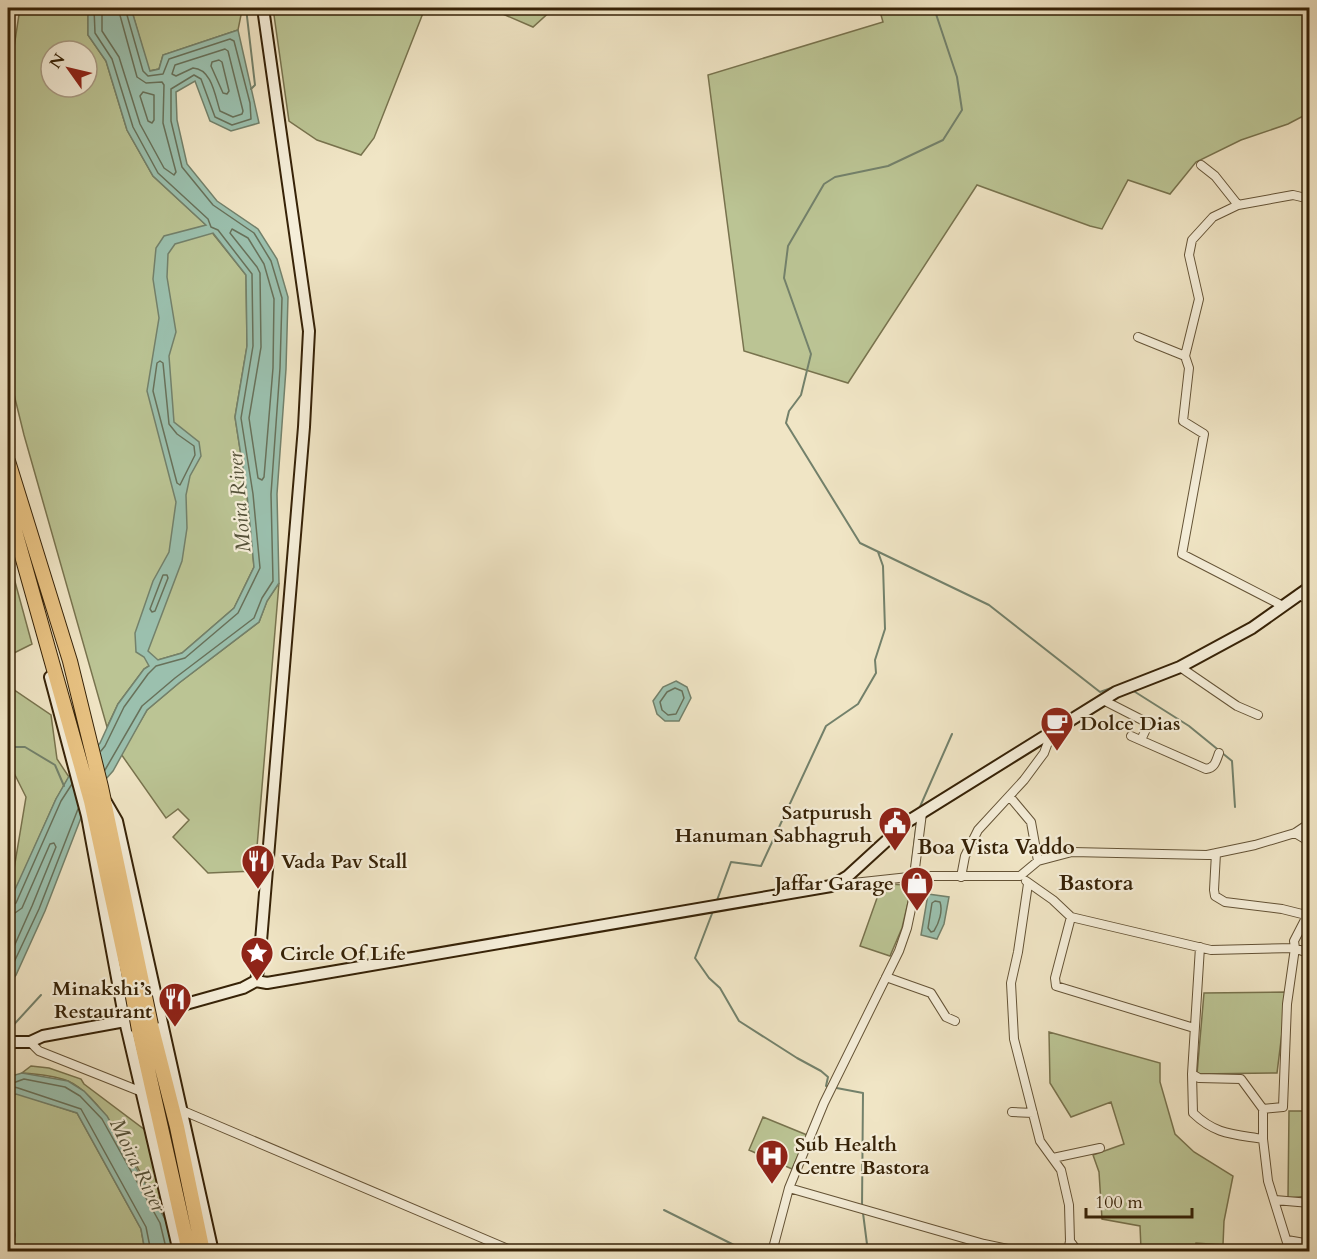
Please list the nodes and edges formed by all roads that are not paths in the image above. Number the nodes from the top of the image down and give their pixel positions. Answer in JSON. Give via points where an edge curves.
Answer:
{"nodes":[{"id":1,"x":263,"y":8,"type":"edge"},
{"id":2,"x":1201,"y":165,"type":"dead end"},
{"id":3,"x":1310,"y":199,"type":"edge"},
{"id":4,"x":1238,"y":206,"type":"junction"},
{"id":5,"x":1138,"y":337,"type":"dead end"},
{"id":6,"x":1185,"y":356,"type":"junction"},
{"id":7,"x":8,"y":461,"type":"edge"},
{"id":8,"x":8,"y":506,"type":"edge"},
{"id":9,"x":8,"y":527,"type":"edge"},
{"id":10,"x":1310,"y":587,"type":"edge"},
{"id":11,"x":1299,"y":594,"type":"junction"},
{"id":12,"x":1310,"y":602,"type":"edge"},
{"id":13,"x":1283,"y":606,"type":"junction"},
{"id":14,"x":1180,"y":667,"type":"junction"},
{"id":15,"x":1103,"y":700,"type":"junction"},
{"id":16,"x":1258,"y":715,"type":"dead end"},
{"id":17,"x":1051,"y":734,"type":"junction"},
{"id":18,"x":68,"y":735,"type":"junction"},
{"id":19,"x":1131,"y":736,"type":"dead end"},
{"id":20,"x":1141,"y":740,"type":"junction"},
{"id":21,"x":1219,"y":753,"type":"dead end"},
{"id":22,"x":98,"y":795,"type":"junction"},
{"id":23,"x":1010,"y":796,"type":"junction"},
{"id":24,"x":919,"y":815,"type":"junction"},
{"id":25,"x":1310,"y":823,"type":"edge"},
{"id":26,"x":1295,"y":833,"type":"junction"},
{"id":27,"x":1310,"y":842,"type":"edge"},
{"id":28,"x":1216,"y":853,"type":"junction"},
{"id":29,"x":1038,"y":861,"type":"junction"},
{"id":30,"x":1020,"y":876,"type":"junction"},
{"id":31,"x":917,"y":877,"type":"junction"},
{"id":32,"x":961,"y":877,"type":"junction"},
{"id":33,"x":1028,"y":884,"type":"junction"},
{"id":34,"x":831,"y":886,"type":"junction"},
{"id":35,"x":1308,"y":913,"type":"edge"},
{"id":36,"x":1071,"y":917,"type":"junction"},
{"id":37,"x":1200,"y":947,"type":"junction"},
{"id":38,"x":1295,"y":948,"type":"junction"},
{"id":39,"x":1310,"y":954,"type":"edge"},
{"id":40,"x":886,"y":977,"type":"junction"},
{"id":41,"x":256,"y":981,"type":"junction"},
{"id":42,"x":159,"y":1010,"type":"junction"},
{"id":43,"x":125,"y":1021,"type":"junction"},
{"id":44,"x":955,"y":1022,"type":"dead end"},
{"id":45,"x":145,"y":1027,"type":"junction"},
{"id":46,"x":1194,"y":1028,"type":"junction"},
{"id":47,"x":8,"y":1042,"type":"edge"},
{"id":48,"x":30,"y":1042,"type":"junction"},
{"id":49,"x":1192,"y":1074,"type":"junction"},
{"id":50,"x":142,"y":1092,"type":"junction"},
{"id":51,"x":1263,"y":1109,"type":"junction"},
{"id":52,"x":181,"y":1110,"type":"junction"},
{"id":53,"x":1012,"y":1112,"type":"dead end"},
{"id":54,"x":1033,"y":1113,"type":"junction"},
{"id":55,"x":1263,"y":1138,"type":"junction"},
{"id":56,"x":1100,"y":1148,"type":"dead end"},
{"id":57,"x":1053,"y":1158,"type":"junction"},
{"id":58,"x":789,"y":1188,"type":"junction"},
{"id":59,"x":1275,"y":1200,"type":"junction"},
{"id":60,"x":1310,"y":1203,"type":"edge"},
{"id":61,"x":1287,"y":1240,"type":"junction"},
{"id":62,"x":1070,"y":1241,"type":"junction"},
{"id":63,"x":1310,"y":1244,"type":"edge"},
{"id":64,"x":179,"y":1251,"type":"edge"},
{"id":65,"x":189,"y":1251,"type":"edge"},
{"id":66,"x":203,"y":1251,"type":"edge"},
{"id":67,"x":213,"y":1251,"type":"edge"},
{"id":68,"x":515,"y":1251,"type":"edge"},
{"id":69,"x":772,"y":1251,"type":"edge"},
{"id":70,"x":1022,"y":1251,"type":"edge"},
{"id":71,"x":1068,"y":1251,"type":"edge"},
{"id":72,"x":1078,"y":1251,"type":"edge"},
{"id":73,"x":1290,"y":1251,"type":"edge"}],
"edges":[{"from":1,"to":41,"type":"street","via":[[309,331]]},
{"from":2,"to":4,"type":"street","via":[[1215,176]]},
{"from":3,"to":4,"type":"street","via":[[1293,195]]},
{"from":4,"to":6,"type":"street","via":[[1213,217],[1192,240],[1189,255],[1199,299]]},
{"from":5,"to":6,"type":"street"},
{"from":6,"to":13,"type":"street","via":[[1189,368],[1183,421],[1204,434],[1182,554]]},
{"from":7,"to":22,"type":"highway","via":[[70,661]]},
{"from":8,"to":18,"type":"highway"},
{"from":9,"to":18,"type":"street"},
{"from":10,"to":11,"type":"street"},
{"from":11,"to":12,"type":"street"},
{"from":11,"to":13,"type":"street"},
{"from":13,"to":14,"type":"street","via":[[1252,628]]},
{"from":14,"to":15,"type":"street"},
{"from":14,"to":16,"type":"street","via":[[1237,706]]},
{"from":15,"to":17,"type":"street"},
{"from":15,"to":20,"type":"street","via":[[1146,722]]},
{"from":17,"to":23,"type":"street","via":[[1044,753]]},
{"from":17,"to":24,"type":"street"},
{"from":18,"to":22,"type":"highway"},
{"from":18,"to":43,"type":"street"},
{"from":19,"to":20,"type":"street"},
{"from":20,"to":21,"type":"street","via":[[1206,769],[1214,765]]},
{"from":22,"to":42,"type":"street","via":[[117,821]]},
{"from":22,"to":45,"type":"highway","bridge":true},
{"from":23,"to":29,"type":"street","via":[[1031,822]]},
{"from":23,"to":32,"type":"street","via":[[978,830],[965,856]]},
{"from":24,"to":31,"type":"street"},
{"from":24,"to":34,"type":"street"},
{"from":25,"to":26,"type":"street"},
{"from":26,"to":27,"type":"street"},
{"from":26,"to":28,"type":"street"},
{"from":28,"to":29,"type":"street","via":[[1072,852]]},
{"from":28,"to":35,"type":"street","via":[[1215,896],[1225,902]]},
{"from":29,"to":30,"type":"street"},
{"from":30,"to":32,"type":"street"},
{"from":30,"to":33,"type":"street"},
{"from":31,"to":32,"type":"street"},
{"from":31,"to":34,"type":"street"},
{"from":31,"to":40,"type":"street","via":[[907,928]]},
{"from":33,"to":36,"type":"street"},
{"from":33,"to":54,"type":"street","via":[[1011,983],[1014,1039]]},
{"from":34,"to":41,"type":"street","via":[[267,983]]},
{"from":35,"to":38,"type":"street","via":[[1294,941]]},
{"from":36,"to":37,"type":"street"},
{"from":36,"to":46,"type":"street","via":[[1056,986]]},
{"from":37,"to":38,"type":"street"},
{"from":37,"to":46,"type":"street"},
{"from":38,"to":39,"type":"street"},
{"from":38,"to":51,"type":"street","via":[[1287,1005],[1283,1107]]},
{"from":40,"to":44,"type":"street","via":[[932,993],[946,1017]]},
{"from":40,"to":58,"type":"street","via":[[832,1087]]},
{"from":41,"to":42,"type":"street"},
{"from":42,"to":43,"type":"street"},
{"from":42,"to":52,"type":"street"},
{"from":43,"to":48,"type":"street","via":[[43,1036]]},
{"from":43,"to":50,"type":"street"},
{"from":45,"to":65,"type":"highway"},
{"from":45,"to":66,"type":"highway","via":[[177,1127]]},
{"from":46,"to":49,"type":"street"},
{"from":47,"to":48,"type":"street"},
{"from":48,"to":50,"type":"street","via":[[39,1051]]},
{"from":49,"to":51,"type":"street","via":[[1198,1078],[1241,1079]]},
{"from":49,"to":55,"type":"street","via":[[1193,1113],[1206,1126],[1227,1134]]},
{"from":50,"to":64,"type":"street"},
{"from":51,"to":55,"type":"street"},
{"from":52,"to":67,"type":"street"},
{"from":52,"to":68,"type":"street"},
{"from":53,"to":54,"type":"street"},
{"from":54,"to":57,"type":"street","via":[[1040,1141]]},
{"from":55,"to":59,"type":"street","via":[[1268,1181]]},
{"from":56,"to":57,"type":"street"},
{"from":57,"to":62,"type":"street","via":[[1061,1170],[1069,1205]]},
{"from":58,"to":69,"type":"street"},
{"from":58,"to":70,"type":"street","via":[[984,1244]]},
{"from":59,"to":60,"type":"street"},
{"from":59,"to":61,"type":"street"},
{"from":61,"to":63,"type":"street"},
{"from":61,"to":73,"type":"street"},
{"from":62,"to":71,"type":"street"},
{"from":62,"to":72,"type":"street"}]}
